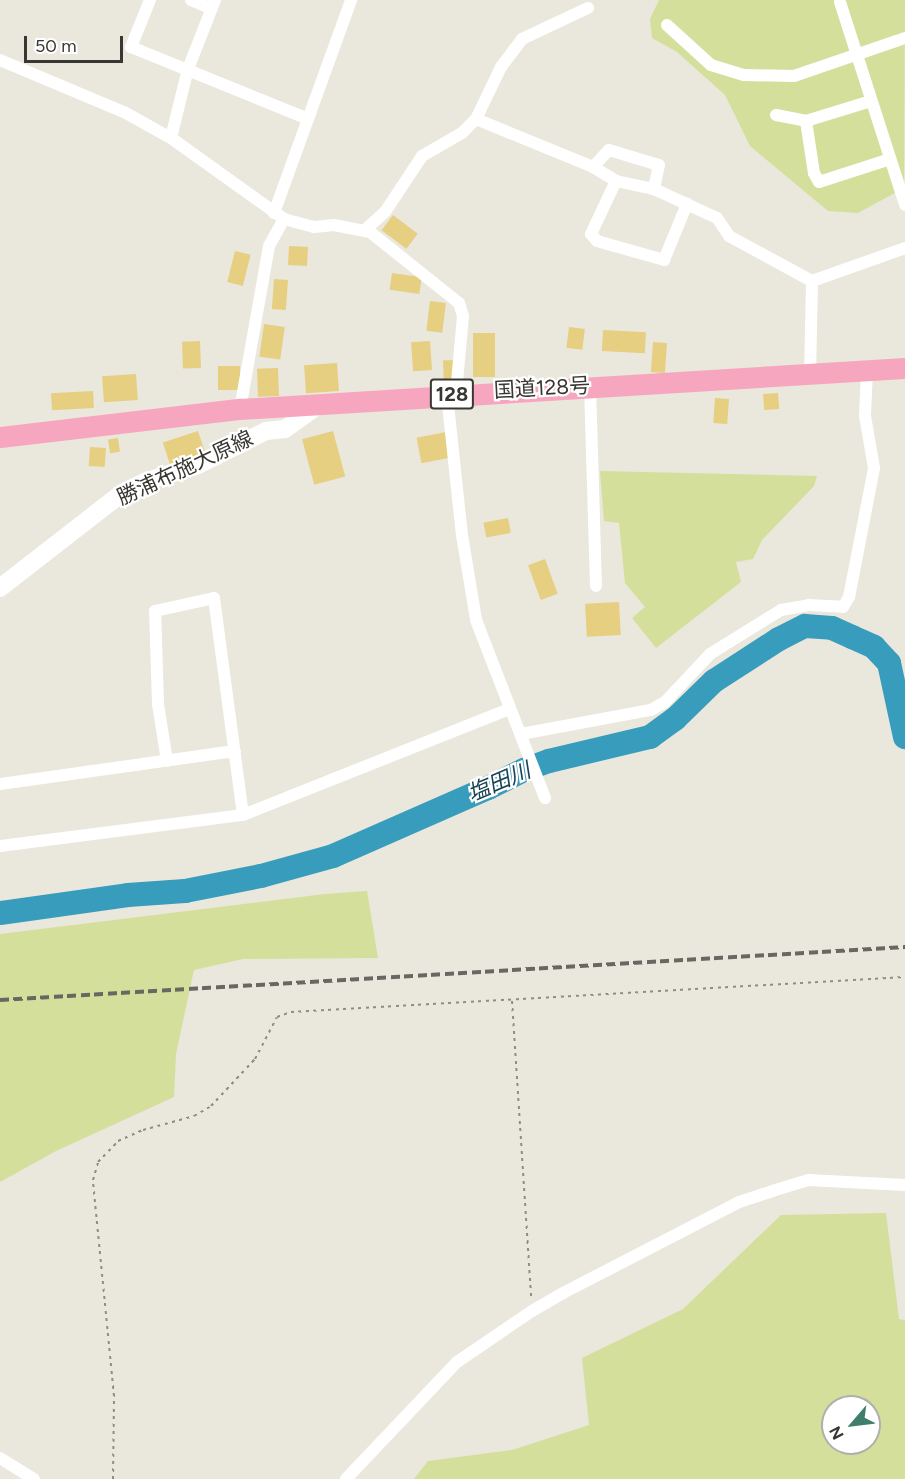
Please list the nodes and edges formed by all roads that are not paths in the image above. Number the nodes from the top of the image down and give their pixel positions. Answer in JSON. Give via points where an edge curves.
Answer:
{"nodes":[{"id":1,"x":150,"y":0,"type":"edge"},
{"id":2,"x":191,"y":0,"type":"edge"},
{"id":3,"x":351,"y":0,"type":"edge"},
{"id":4,"x":840,"y":2,"type":"dead end"},
{"id":5,"x":213,"y":4,"type":"edge"},
{"id":6,"x":588,"y":8,"type":"dead end"},
{"id":7,"x":667,"y":25,"type":"dead end"},
{"id":8,"x":905,"y":38,"type":"edge"},
{"id":9,"x":856,"y":55,"type":"junction"},
{"id":10,"x":0,"y":60,"type":"edge"},
{"id":11,"x":188,"y":69,"type":"junction"},
{"id":12,"x":871,"y":101,"type":"junction"},
{"id":13,"x":776,"y":115,"type":"dead end"},
{"id":14,"x":476,"y":118,"type":"junction"},
{"id":15,"x":308,"y":119,"type":"junction"},
{"id":16,"x":806,"y":121,"type":"junction"},
{"id":17,"x":171,"y":138,"type":"junction"},
{"id":18,"x":890,"y":159,"type":"junction"},
{"id":19,"x":593,"y":167,"type":"junction"},
{"id":20,"x":616,"y":181,"type":"junction"},
{"id":21,"x":654,"y":189,"type":"junction"},
{"id":22,"x":687,"y":204,"type":"junction"},
{"id":23,"x":905,"y":205,"type":"edge"},
{"id":24,"x":279,"y":216,"type":"junction"},
{"id":25,"x":366,"y":229,"type":"junction"},
{"id":26,"x":905,"y":248,"type":"edge"},
{"id":27,"x":812,"y":281,"type":"junction"},
{"id":28,"x":905,"y":368,"type":"edge"},
{"id":29,"x":867,"y":371,"type":"junction"},
{"id":30,"x":810,"y":375,"type":"junction"},
{"id":31,"x":590,"y":385,"type":"junction"},
{"id":32,"x":452,"y":394,"type":"junction"},
{"id":33,"x":320,"y":404,"type":"junction"},
{"id":34,"x":240,"y":409,"type":"junction"},
{"id":35,"x":0,"y":437,"type":"edge"},
{"id":36,"x":596,"y":586,"type":"dead end"},
{"id":37,"x":0,"y":588,"type":"edge"},
{"id":38,"x":510,"y":709,"type":"junction"},
{"id":39,"x":521,"y":734,"type":"junction"},
{"id":40,"x":234,"y":751,"type":"junction"},
{"id":41,"x":167,"y":761,"type":"junction"},
{"id":42,"x":0,"y":784,"type":"edge"},
{"id":43,"x":545,"y":798,"type":"dead end"},
{"id":44,"x":243,"y":815,"type":"junction"},
{"id":45,"x":0,"y":846,"type":"edge"},
{"id":46,"x":905,"y":1185,"type":"edge"},
{"id":47,"x":0,"y":1458,"type":"edge"},
{"id":48,"x":34,"y":1479,"type":"edge"},
{"id":49,"x":346,"y":1479,"type":"edge"}],
"edges":[{"from":1,"to":11,"type":"street","via":[[131,47]]},
{"from":2,"to":5,"type":"street"},
{"from":3,"to":15,"type":"street"},
{"from":4,"to":9,"type":"street"},
{"from":5,"to":11,"type":"street"},
{"from":6,"to":14,"type":"street","via":[[522,39],[501,67]]},
{"from":7,"to":9,"type":"street","via":[[711,65],[744,75],[794,76]]},
{"from":8,"to":9,"type":"street"},
{"from":9,"to":12,"type":"street"},
{"from":10,"to":17,"type":"street","via":[[124,112]]},
{"from":11,"to":15,"type":"street"},
{"from":11,"to":17,"type":"street"},
{"from":12,"to":16,"type":"street"},
{"from":12,"to":18,"type":"street"},
{"from":13,"to":16,"type":"street"},
{"from":14,"to":19,"type":"street"},
{"from":14,"to":25,"type":"street","via":[[462,133],[422,156],[385,212]]},
{"from":15,"to":24,"type":"street"},
{"from":16,"to":18,"type":"street","via":[[819,183]]},
{"from":17,"to":24,"type":"street"},
{"from":18,"to":23,"type":"street"},
{"from":19,"to":20,"type":"street"},
{"from":19,"to":21,"type":"street","via":[[609,150],[659,165]]},
{"from":20,"to":21,"type":"street"},
{"from":20,"to":22,"type":"street","via":[[591,234],[597,241],[664,260]]},
{"from":21,"to":22,"type":"street"},
{"from":22,"to":27,"type":"street","via":[[717,218],[729,236]]},
{"from":24,"to":25,"type":"street","via":[[315,227]]},
{"from":24,"to":34,"type":"street","via":[[269,246]]},
{"from":25,"to":32,"type":"street","via":[[459,303],[463,316]]},
{"from":26,"to":27,"type":"street"},
{"from":27,"to":30,"type":"street"},
{"from":28,"to":29,"type":"highway","name":"国道128号","number":"128"},
{"from":29,"to":30,"type":"highway","name":"国道128号","number":"128"},
{"from":29,"to":39,"type":"street","via":[[865,416],[874,468],[849,597],[843,608],[808,605],[781,610],[710,654],[665,702],[651,710]]},
{"from":30,"to":31,"type":"highway","name":"国道128号","number":"128"},
{"from":31,"to":32,"type":"highway","name":"国道128号","number":"128"},
{"from":31,"to":36,"type":"street"},
{"from":32,"to":33,"type":"highway","name":"国道128号","number":"128"},
{"from":32,"to":38,"type":"street","via":[[462,535],[476,620]]},
{"from":33,"to":34,"type":"highway","name":"国道128号","number":"128"},
{"from":33,"to":37,"type":"main road","name":"勝浦布施大原線","via":[[285,429],[266,431],[198,465],[122,493]]},
{"from":34,"to":35,"type":"highway","name":"国道128号","number":"128"},
{"from":38,"to":39,"type":"street"},
{"from":38,"to":44,"type":"street"},
{"from":39,"to":43,"type":"street"},
{"from":40,"to":41,"type":"street"},
{"from":40,"to":41,"type":"street","via":[[214,598],[155,611],[159,704]]},
{"from":40,"to":44,"type":"street"},
{"from":41,"to":42,"type":"street"},
{"from":44,"to":45,"type":"street"},
{"from":46,"to":49,"type":"street","via":[[808,1180],[739,1202],[532,1311],[457,1362]]},
{"from":47,"to":48,"type":"street"}]}
